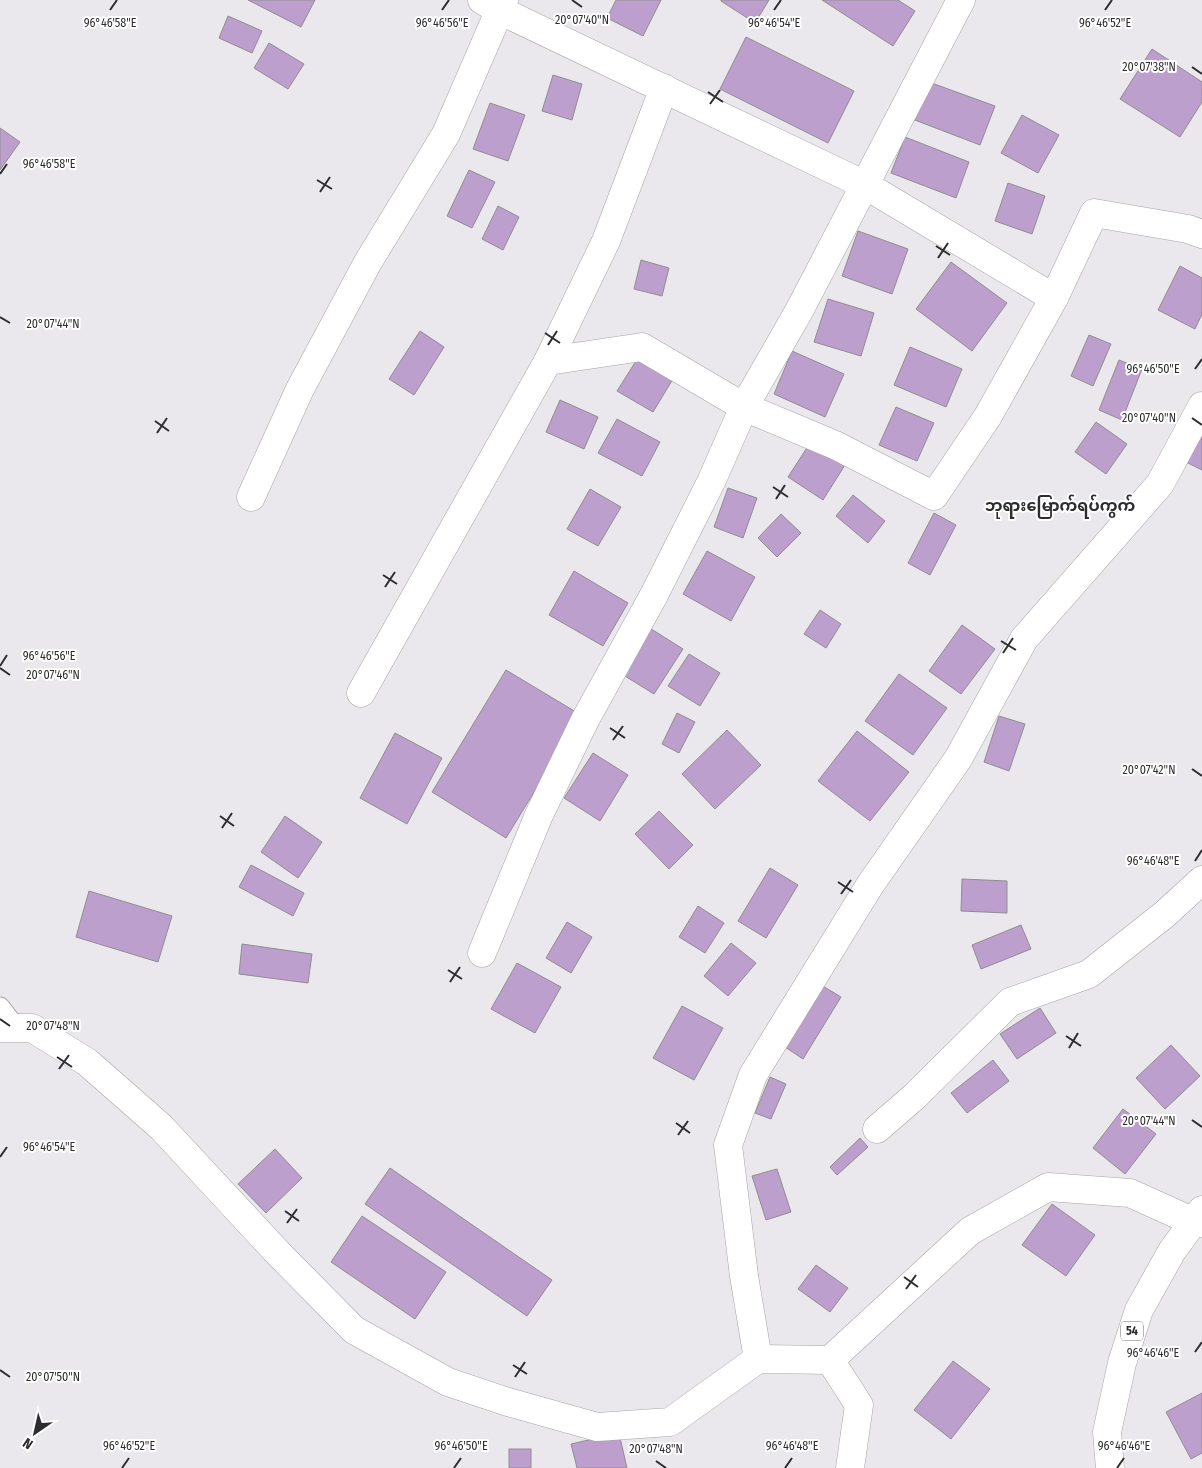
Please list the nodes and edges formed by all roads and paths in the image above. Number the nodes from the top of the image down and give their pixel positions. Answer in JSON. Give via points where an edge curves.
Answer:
{"nodes":[{"id":1,"x":961,"y":0,"type":"edge"},
{"id":2,"x":495,"y":3,"type":"edge"},
{"id":3,"x":664,"y":88,"type":"junction"},
{"id":4,"x":865,"y":185,"type":"junction"},
{"id":5,"x":1202,"y":234,"type":"edge"},
{"id":6,"x":1054,"y":298,"type":"junction"},
{"id":7,"x":548,"y":361,"type":"junction"},
{"id":8,"x":1202,"y":406,"type":"edge"},
{"id":9,"x":744,"y":407,"type":"junction"},
{"id":10,"x":251,"y":497,"type":"dead end"},
{"id":11,"x":361,"y":693,"type":"dead end"},
{"id":12,"x":1202,"y":880,"type":"edge"},
{"id":13,"x":482,"y":953,"type":"dead end"},
{"id":14,"x":5,"y":1021,"type":"edge"},
{"id":15,"x":877,"y":1129,"type":"dead end"},
{"id":16,"x":1199,"y":1218,"type":"edge"},
{"id":17,"x":758,"y":1359,"type":"junction"},
{"id":18,"x":830,"y":1360,"type":"junction"},
{"id":19,"x":850,"y":1468,"type":"edge"},
{"id":20,"x":1110,"y":1468,"type":"edge"}],
"edges":[{"from":1,"to":4,"type":"street"},
{"from":2,"to":3,"type":"street"},
{"from":2,"to":10,"type":"street","via":[[446,134],[363,270],[300,389]]},
{"from":3,"to":4,"type":"street"},
{"from":3,"to":7,"type":"street","via":[[606,241]]},
{"from":4,"to":6,"type":"street"},
{"from":4,"to":9,"type":"street"},
{"from":5,"to":6,"type":"street","via":[[1094,213]]},
{"from":6,"to":9,"type":"street","via":[[988,416],[934,496],[835,445]]},
{"from":7,"to":9,"type":"street","via":[[642,346]]},
{"from":7,"to":11,"type":"street"},
{"from":8,"to":17,"type":"street","via":[[1160,484],[1024,639],[958,759],[870,885],[753,1075],[728,1145]]},
{"from":9,"to":13,"type":"street","via":[[711,482],[654,595],[584,720],[539,815]]},
{"from":12,"to":15,"type":"street","via":[[1089,974],[1010,1002]]},
{"from":14,"to":17,"type":"street","via":[[32,1028],[87,1062],[161,1126],[354,1330],[448,1382],[597,1427],[670,1422]]},
{"from":16,"to":18,"type":"street","via":[[1130,1193],[1048,1188],[970,1231]]},
{"from":16,"to":20,"type":"street","number":"54","via":[[1172,1252],[1139,1310],[1122,1363],[1107,1432]]},
{"from":17,"to":18,"type":"street"},
{"from":18,"to":19,"type":"street","via":[[859,1405]]}]}
